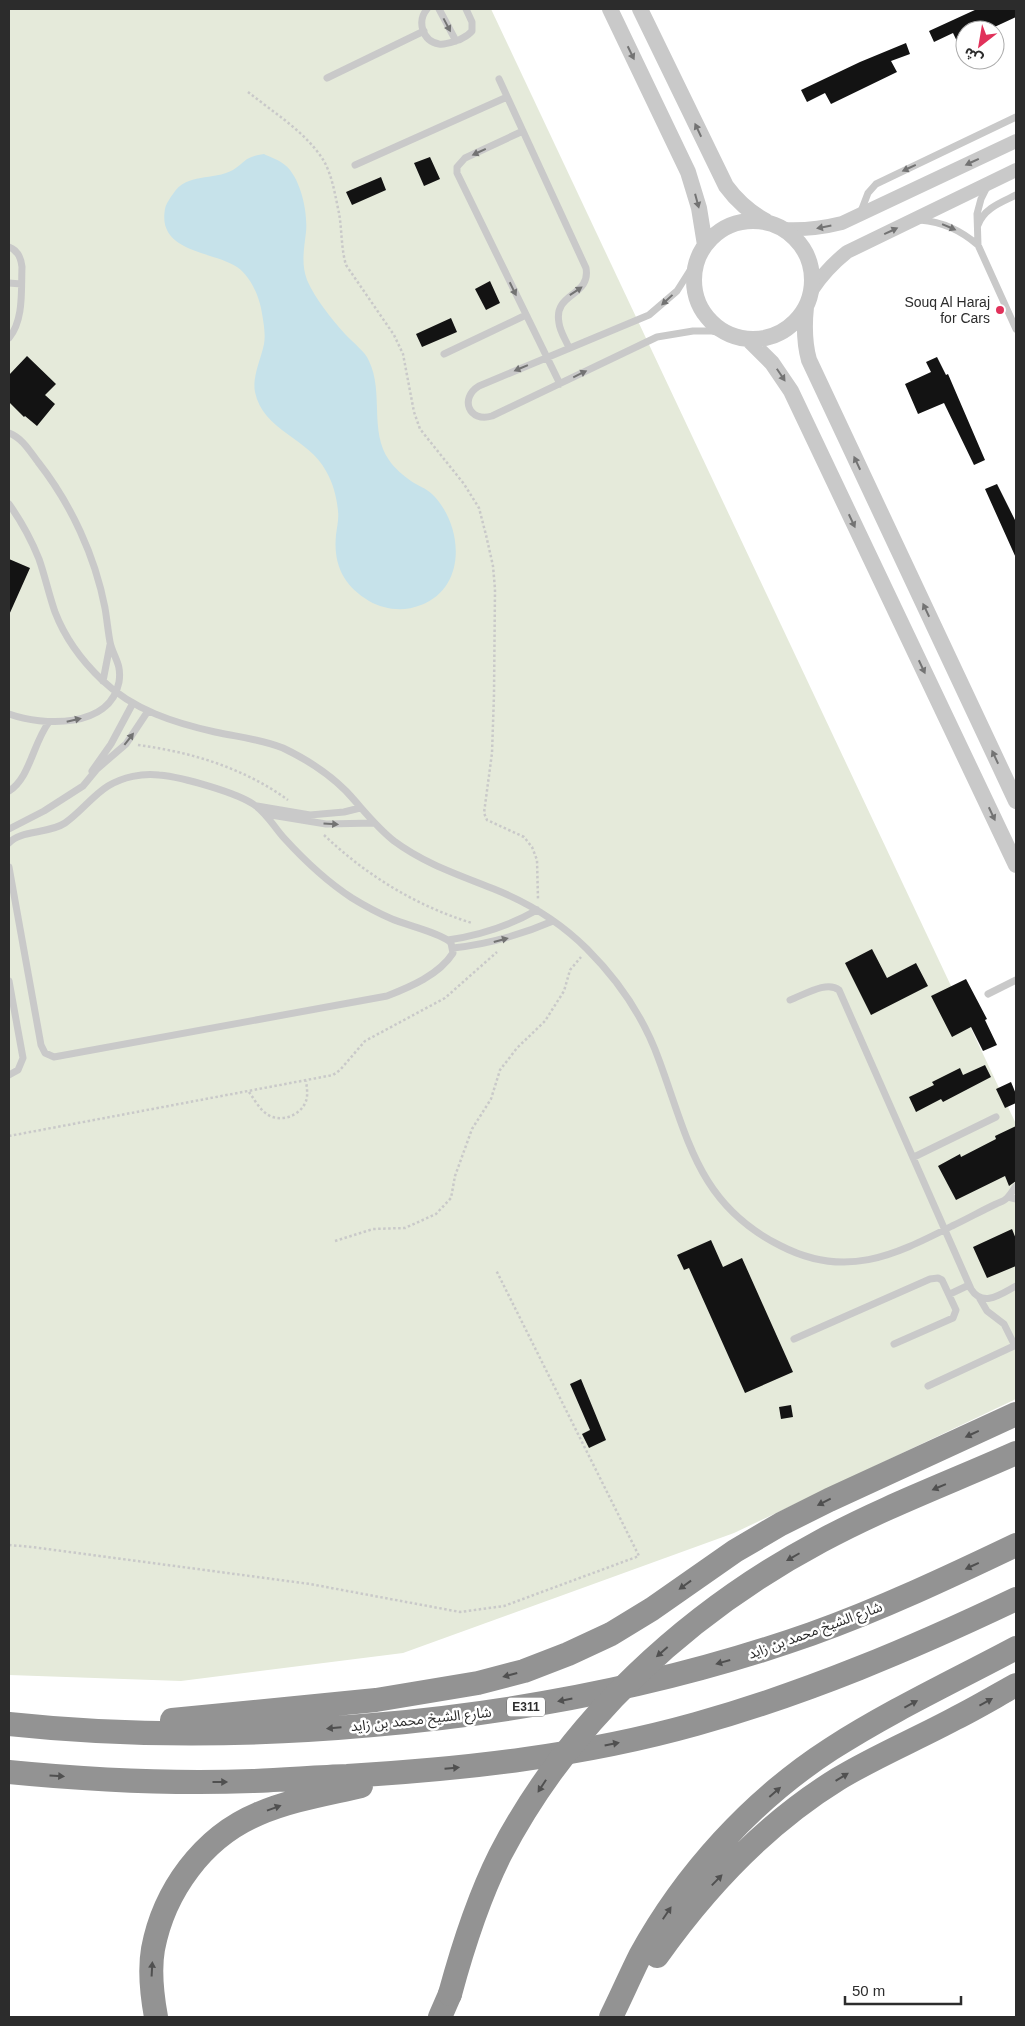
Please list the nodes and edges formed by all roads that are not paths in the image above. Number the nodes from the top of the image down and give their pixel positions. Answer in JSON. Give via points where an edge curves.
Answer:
{"nodes":[{"id":1,"x":427,"y":9,"type":"edge"},
{"id":2,"x":439,"y":9,"type":"edge"},
{"id":3,"x":466,"y":9,"type":"edge"},
{"id":4,"x":610,"y":9,"type":"edge"},
{"id":5,"x":640,"y":9,"type":"edge"},
{"id":6,"x":424,"y":31,"type":"junction"},
{"id":7,"x":456,"y":41,"type":"junction"},
{"id":8,"x":327,"y":78,"type":"dead end"},
{"id":9,"x":499,"y":79,"type":"dead end"},
{"id":10,"x":507,"y":97,"type":"junction"},
{"id":11,"x":1016,"y":117,"type":"edge"},
{"id":12,"x":523,"y":131,"type":"junction"},
{"id":13,"x":1016,"y":141,"type":"edge"},
{"id":14,"x":355,"y":165,"type":"dead end"},
{"id":15,"x":1015,"y":172,"type":"edge"},
{"id":16,"x":988,"y":184,"type":"junction"},
{"id":17,"x":1016,"y":195,"type":"edge"},
{"id":18,"x":860,"y":215,"type":"junction"},
{"id":19,"x":916,"y":219,"type":"junction"},
{"id":20,"x":768,"y":222,"type":"junction"},
{"id":21,"x":784,"y":229,"type":"junction"},
{"id":22,"x":976,"y":230,"type":"junction"},
{"id":23,"x":978,"y":245,"type":"junction"},
{"id":24,"x":704,"y":246,"type":"junction"},
{"id":25,"x":9,"y":247,"type":"edge"},
{"id":26,"x":696,"y":261,"type":"junction"},
{"id":27,"x":9,"y":284,"type":"edge"},
{"id":28,"x":21,"y":284,"type":"junction"},
{"id":29,"x":812,"y":290,"type":"junction"},
{"id":30,"x":806,"y":307,"type":"junction"},
{"id":31,"x":526,"y":315,"type":"junction"},
{"id":32,"x":1016,"y":329,"type":"edge"},
{"id":33,"x":730,"y":335,"type":"junction"},
{"id":34,"x":9,"y":338,"type":"edge"},
{"id":35,"x":748,"y":339,"type":"junction"},
{"id":36,"x":569,"y":348,"type":"junction"},
{"id":37,"x":444,"y":354,"type":"dead end"},
{"id":38,"x":547,"y":357,"type":"junction"},
{"id":39,"x":560,"y":384,"type":"junction"},
{"id":40,"x":9,"y":433,"type":"edge"},
{"id":41,"x":9,"y":504,"type":"edge"},
{"id":42,"x":110,"y":645,"type":"junction"},
{"id":43,"x":103,"y":681,"type":"junction"},
{"id":44,"x":116,"y":692,"type":"junction"},
{"id":45,"x":133,"y":703,"type":"junction"},
{"id":46,"x":148,"y":710,"type":"junction"},
{"id":47,"x":9,"y":714,"type":"edge"},
{"id":48,"x":49,"y":722,"type":"junction"},
{"id":49,"x":83,"y":786,"type":"junction"},
{"id":50,"x":9,"y":791,"type":"edge"},
{"id":51,"x":1016,"y":801,"type":"edge"},
{"id":52,"x":257,"y":806,"type":"junction"},
{"id":53,"x":360,"y":808,"type":"junction"},
{"id":54,"x":265,"y":814,"type":"junction"},
{"id":55,"x":310,"y":818,"type":"junction"},
{"id":56,"x":374,"y":823,"type":"junction"},
{"id":57,"x":9,"y":829,"type":"edge"},
{"id":58,"x":9,"y":843,"type":"edge"},
{"id":59,"x":1016,"y":865,"type":"edge"},
{"id":60,"x":9,"y":867,"type":"edge"},
{"id":61,"x":537,"y":910,"type":"junction"},
{"id":62,"x":554,"y":921,"type":"junction"},
{"id":63,"x":448,"y":940,"type":"junction"},
{"id":64,"x":453,"y":948,"type":"junction"},
{"id":65,"x":1016,"y":980,"type":"edge"},
{"id":66,"x":9,"y":981,"type":"edge"},
{"id":67,"x":988,"y":994,"type":"dead end"},
{"id":68,"x":790,"y":1000,"type":"dead end"},
{"id":69,"x":9,"y":1076,"type":"edge"},
{"id":70,"x":996,"y":1117,"type":"dead end"},
{"id":71,"x":914,"y":1157,"type":"junction"},
{"id":72,"x":1016,"y":1186,"type":"edge"},
{"id":73,"x":1008,"y":1197,"type":"junction"},
{"id":74,"x":1016,"y":1199,"type":"edge"},
{"id":75,"x":945,"y":1230,"type":"junction"},
{"id":76,"x":969,"y":1285,"type":"junction"},
{"id":77,"x":1016,"y":1286,"type":"edge"},
{"id":78,"x":950,"y":1294,"type":"junction"},
{"id":79,"x":980,"y":1299,"type":"junction"},
{"id":80,"x":794,"y":1339,"type":"dead end"},
{"id":81,"x":894,"y":1344,"type":"dead end"},
{"id":82,"x":1016,"y":1345,"type":"edge"},
{"id":83,"x":928,"y":1386,"type":"dead end"},
{"id":84,"x":1016,"y":1414,"type":"edge"},
{"id":85,"x":1016,"y":1453,"type":"edge"},
{"id":86,"x":1016,"y":1545,"type":"edge"},
{"id":87,"x":1016,"y":1599,"type":"edge"},
{"id":88,"x":1016,"y":1648,"type":"edge"},
{"id":89,"x":1016,"y":1686,"type":"edge"},
{"id":90,"x":9,"y":1724,"type":"edge"},
{"id":91,"x":102,"y":1732,"type":"junction"},
{"id":92,"x":418,"y":1771,"type":"junction"},
{"id":93,"x":9,"y":1772,"type":"edge"},
{"id":94,"x":450,"y":1994,"type":"junction"},
{"id":95,"x":156,"y":2017,"type":"edge"},
{"id":96,"x":440,"y":2017,"type":"edge"},
{"id":97,"x":445,"y":2017,"type":"edge"},
{"id":98,"x":611,"y":2017,"type":"edge"},
{"id":99,"x":615,"y":2017,"type":"edge"}],
"edges":[{"from":1,"to":6,"type":"lane","via":[[422,19]]},
{"from":2,"to":7,"type":"lane","one_way":true},
{"from":3,"to":7,"type":"lane","via":[[472,31]]},
{"from":4,"to":24,"type":"street","one_way":true,"via":[[688,172],[699,208]]},
{"from":20,"to":5,"type":"street","one_way":true,"via":[[751,213],[726,186]]},
{"from":6,"to":7,"type":"lane","via":[[434,42]]},
{"from":6,"to":8,"type":"lane"},
{"from":9,"to":10,"type":"lane"},
{"from":10,"to":12,"type":"lane"},
{"from":10,"to":14,"type":"lane"},
{"from":11,"to":18,"type":"lane","one_way":true,"via":[[876,184],[862,204]]},
{"from":12,"to":31,"type":"lane","one_way":true,"via":[[465,158],[457,167],[457,173]]},
{"from":36,"to":12,"type":"lane","one_way":true,"via":[[559,322],[559,312],[563,303],[583,287],[586,268]]},
{"from":13,"to":18,"type":"street","one_way":true},
{"from":15,"to":16,"type":"street"},
{"from":16,"to":19,"type":"street"},
{"from":16,"to":22,"type":"lane","via":[[979,206]]},
{"from":17,"to":22,"type":"lane","via":[[992,207],[979,221]]},
{"from":18,"to":21,"type":"street","one_way":true,"via":[[823,228]]},
{"from":19,"to":23,"type":"lane","one_way":true,"via":[[949,226]]},
{"from":29,"to":19,"type":"street","one_way":true,"via":[[821,276],[847,252]]},
{"from":20,"to":21,"type":"street"},
{"from":20,"to":24,"type":"street","via":[[739,222],[714,235]]},
{"from":21,"to":29,"type":"street","via":[[798,241],[807,256],[812,272]]},
{"from":22,"to":23,"type":"lane"},
{"from":23,"to":32,"type":"lane"},
{"from":24,"to":26,"type":"street"},
{"from":25,"to":28,"type":"lane","via":[[21,259]]},
{"from":26,"to":33,"type":"street","via":[[696,296],[703,312],[715,326]]},
{"from":26,"to":36,"type":"lane","one_way":true,"via":[[676,291],[649,315]]},
{"from":27,"to":28,"type":"lane"},
{"from":28,"to":34,"type":"lane","via":[[17,325]]},
{"from":29,"to":30,"type":"street"},
{"from":30,"to":35,"type":"street","via":[[782,332]]},
{"from":51,"to":30,"type":"street","one_way":true,"via":[[809,360],[805,343]]},
{"from":31,"to":37,"type":"lane"},
{"from":31,"to":38,"type":"lane"},
{"from":33,"to":35,"type":"street"},
{"from":39,"to":33,"type":"lane","one_way":true,"via":[[657,337],[693,330]]},
{"from":35,"to":59,"type":"street","one_way":true,"via":[[772,363],[791,392]]},
{"from":36,"to":38,"type":"lane"},
{"from":38,"to":39,"type":"lane"},
{"from":38,"to":39,"type":"lane","one_way":true,"via":[[473,390],[468,404],[471,411],[484,418],[492,416]]},
{"from":40,"to":42,"type":"lane","via":[[18,436],[47,473],[79,529],[96,572]]},
{"from":41,"to":43,"type":"lane","via":[[38,557],[55,612],[67,638]]},
{"from":42,"to":43,"type":"lane"},
{"from":42,"to":44,"type":"lane","via":[[119,668]]},
{"from":43,"to":44,"type":"lane"},
{"from":44,"to":45,"type":"lane"},
{"from":48,"to":44,"type":"lane","one_way":true,"via":[[80,719],[94,713]]},
{"from":45,"to":46,"type":"lane"},
{"from":45,"to":49,"type":"lane"},
{"from":49,"to":46,"type":"lane","one_way":true,"via":[[126,744]]},
{"from":46,"to":53,"type":"lane","via":[[186,725],[250,737],[303,758],[327,773]]},
{"from":47,"to":48,"type":"lane"},
{"from":48,"to":50,"type":"lane","via":[[21,780]]},
{"from":49,"to":57,"type":"lane"},
{"from":52,"to":54,"type":"lane"},
{"from":52,"to":55,"type":"lane"},
{"from":52,"to":58,"type":"lane","via":[[237,795],[176,778],[141,775],[108,786],[54,830],[18,836]]},
{"from":53,"to":55,"type":"lane"},
{"from":53,"to":56,"type":"lane"},
{"from":54,"to":55,"type":"lane"},
{"from":54,"to":63,"type":"lane","via":[[299,854],[351,897],[390,918]]},
{"from":55,"to":56,"type":"lane","one_way":true,"via":[[342,825]]},
{"from":56,"to":61,"type":"lane","via":[[395,841],[442,869],[493,888]]},
{"from":60,"to":64,"type":"lane","via":[[41,1045],[45,1053],[54,1057],[387,996],[437,970],[450,959]]},
{"from":61,"to":62,"type":"lane"},
{"from":61,"to":63,"type":"lane","via":[[495,930]]},
{"from":64,"to":62,"type":"lane","one_way":true,"via":[[515,936]]},
{"from":62,"to":75,"type":"lane","via":[[587,949],[629,1000],[659,1058],[690,1151],[726,1206],[751,1228],[779,1246],[807,1258],[838,1263],[869,1261],[898,1252]]},
{"from":63,"to":64,"type":"lane"},
{"from":65,"to":67,"type":"lane"},
{"from":66,"to":69,"type":"lane","via":[[23,1058],[18,1070]]},
{"from":68,"to":71,"type":"lane","via":[[826,987],[839,990]]},
{"from":70,"to":71,"type":"lane"},
{"from":71,"to":75,"type":"lane"},
{"from":72,"to":73,"type":"lane"},
{"from":73,"to":74,"type":"lane"},
{"from":73,"to":75,"type":"lane"},
{"from":75,"to":76,"type":"lane"},
{"from":76,"to":78,"type":"lane"},
{"from":76,"to":79,"type":"lane"},
{"from":77,"to":79,"type":"lane","via":[[987,1300]]},
{"from":78,"to":80,"type":"lane","via":[[942,1280],[934,1278]]},
{"from":78,"to":81,"type":"lane","via":[[956,1310],[953,1318]]},
{"from":79,"to":82,"type":"lane","via":[[987,1311],[1008,1330]]},
{"from":82,"to":83,"type":"lane"},
{"from":84,"to":91,"type":"highway","one_way":true,"via":[[781,1524],[611,1634],[524,1671],[478,1683],[376,1700],[184,1719]]},
{"from":85,"to":94,"type":"highway","one_way":true,"bridge":true,"via":[[821,1541],[732,1596],[651,1661],[581,1733],[524,1813],[480,1900]]},
{"from":86,"to":91,"type":"highway","name":"شارع الشيخ محمد بن زايد","number":"E311","one_way":true,"via":[[877,1609],[812,1634],[706,1667],[610,1691],[471,1715],[327,1729],[243,1733]]},
{"from":92,"to":87,"type":"highway","one_way":true,"via":[[558,1755],[695,1724],[828,1680],[960,1626]]},
{"from":98,"to":88,"type":"highway","one_way":true,"via":[[640,1956],[665,1916],[698,1870],[755,1808],[791,1778],[853,1736]]},
{"from":99,"to":89,"type":"highway","one_way":true,"via":[[690,1911],[736,1860],[768,1831],[852,1771]]},
{"from":90,"to":91,"type":"highway","name":"شارع الشيخ محمد بن زايد","number":"E311"},
{"from":93,"to":92,"type":"highway","one_way":true,"via":[[180,1782]]},
{"from":95,"to":92,"type":"highway","one_way":true,"via":[[151,1974],[158,1926],[180,1880],[214,1842],[234,1826],[281,1805]]},
{"from":94,"to":96,"type":"highway"},
{"from":94,"to":97,"type":"highway"}]}
